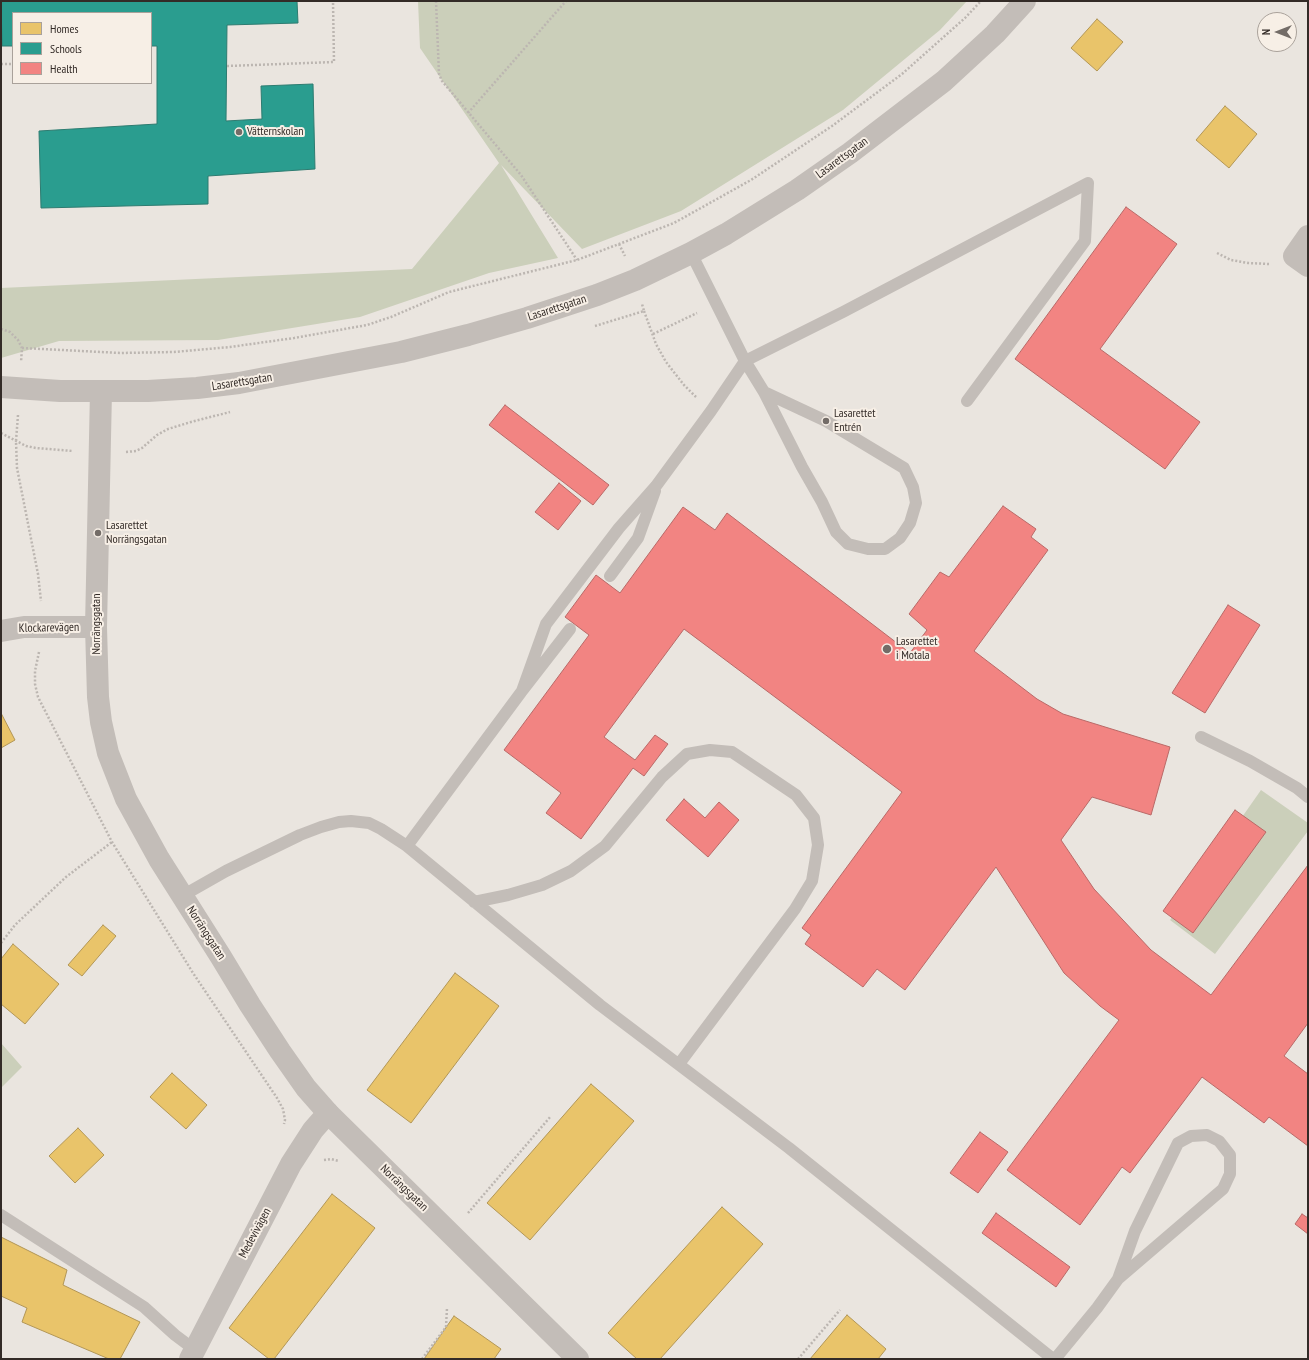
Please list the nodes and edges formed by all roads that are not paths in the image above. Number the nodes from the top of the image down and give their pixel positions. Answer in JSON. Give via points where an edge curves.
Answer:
{"nodes":[{"id":1,"x":1025,"y":1,"type":"edge"},
{"id":2,"x":1308,"y":236,"type":"edge"},
{"id":3,"x":691,"y":253,"type":"junction"},
{"id":4,"x":1301,"y":261,"type":"edge"},
{"id":5,"x":745,"y":361,"type":"junction"},
{"id":6,"x":1,"y":387,"type":"edge"},
{"id":7,"x":101,"y":391,"type":"junction"},
{"id":8,"x":764,"y":392,"type":"junction"},
{"id":9,"x":967,"y":401,"type":"dead end"},
{"id":10,"x":656,"y":486,"type":"junction"},
{"id":11,"x":610,"y":576,"type":"dead end"},
{"id":12,"x":96,"y":628,"type":"junction"},
{"id":13,"x":570,"y":629,"type":"dead end"},
{"id":14,"x":1,"y":631,"type":"edge"},
{"id":15,"x":522,"y":691,"type":"junction"},
{"id":16,"x":1201,"y":737,"type":"dead end"},
{"id":17,"x":1308,"y":797,"type":"edge"},
{"id":18,"x":407,"y":846,"type":"junction"},
{"id":19,"x":182,"y":896,"type":"junction"},
{"id":20,"x":474,"y":902,"type":"junction"},
{"id":21,"x":679,"y":1064,"type":"junction"},
{"id":22,"x":328,"y":1113,"type":"junction"},
{"id":23,"x":1,"y":1215,"type":"edge"},
{"id":24,"x":1118,"y":1279,"type":"junction"},
{"id":25,"x":192,"y":1355,"type":"edge"},
{"id":26,"x":578,"y":1359,"type":"edge"},
{"id":27,"x":1054,"y":1359,"type":"edge"}],
"edges":[{"from":1,"to":3,"type":"street","name":"Lasarettsgatan","via":[[995,34],[944,81],[855,149],[797,190]]},
{"from":2,"to":4,"type":"street"},
{"from":3,"to":5,"type":"lane"},
{"from":3,"to":7,"type":"street","name":"Lasarettsgatan","via":[[597,295],[512,322],[401,352],[239,383],[148,391]]},
{"from":5,"to":8,"type":"lane"},
{"from":5,"to":9,"type":"lane","via":[[1088,184],[1085,241]]},
{"from":5,"to":10,"type":"lane"},
{"from":6,"to":7,"type":"street","name":"Lasarettsgatan"},
{"from":7,"to":12,"type":"street","name":"Norrängsgatan"},
{"from":8,"to":8,"type":"lane","via":[[836,532],[848,544],[868,549],[885,549],[900,538],[910,523],[916,503],[913,487],[904,468],[826,421]]},
{"from":10,"to":11,"type":"lane","via":[[638,538]]},
{"from":10,"to":15,"type":"lane","via":[[619,528],[546,624]]},
{"from":12,"to":14,"type":"street","name":"Klockarevägen","via":[[24,627]]},
{"from":12,"to":19,"type":"street","name":"Norrängsgatan","via":[[98,696],[108,753],[126,799]]},
{"from":13,"to":15,"type":"lane"},
{"from":15,"to":18,"type":"lane"},
{"from":16,"to":17,"type":"lane","via":[[1250,761]]},
{"from":18,"to":19,"type":"lane","via":[[369,823],[339,822],[300,835],[226,871]]},
{"from":18,"to":20,"type":"lane"},
{"from":19,"to":22,"type":"street","name":"Norrängsgatan","via":[[280,1051],[306,1088]]},
{"from":20,"to":21,"type":"lane","via":[[600,1005]]},
{"from":20,"to":21,"type":"lane","via":[[542,885],[571,871],[605,846],[662,777],[687,754],[710,750],[732,752],[796,795],[814,818],[818,845],[812,881],[795,909]]},
{"from":21,"to":27,"type":"lane"},
{"from":22,"to":25,"type":"street","name":"Medevivägen","via":[[313,1130],[291,1164]]},
{"from":22,"to":26,"type":"street","name":"Norrängsgatan"},
{"from":23,"to":25,"type":"lane","via":[[144,1307],[175,1335]]},
{"from":24,"to":24,"type":"lane","via":[[1223,1189],[1230,1174],[1230,1155],[1219,1141],[1207,1135],[1191,1136],[1178,1143],[1135,1231]]},
{"from":24,"to":27,"type":"lane"}]}
